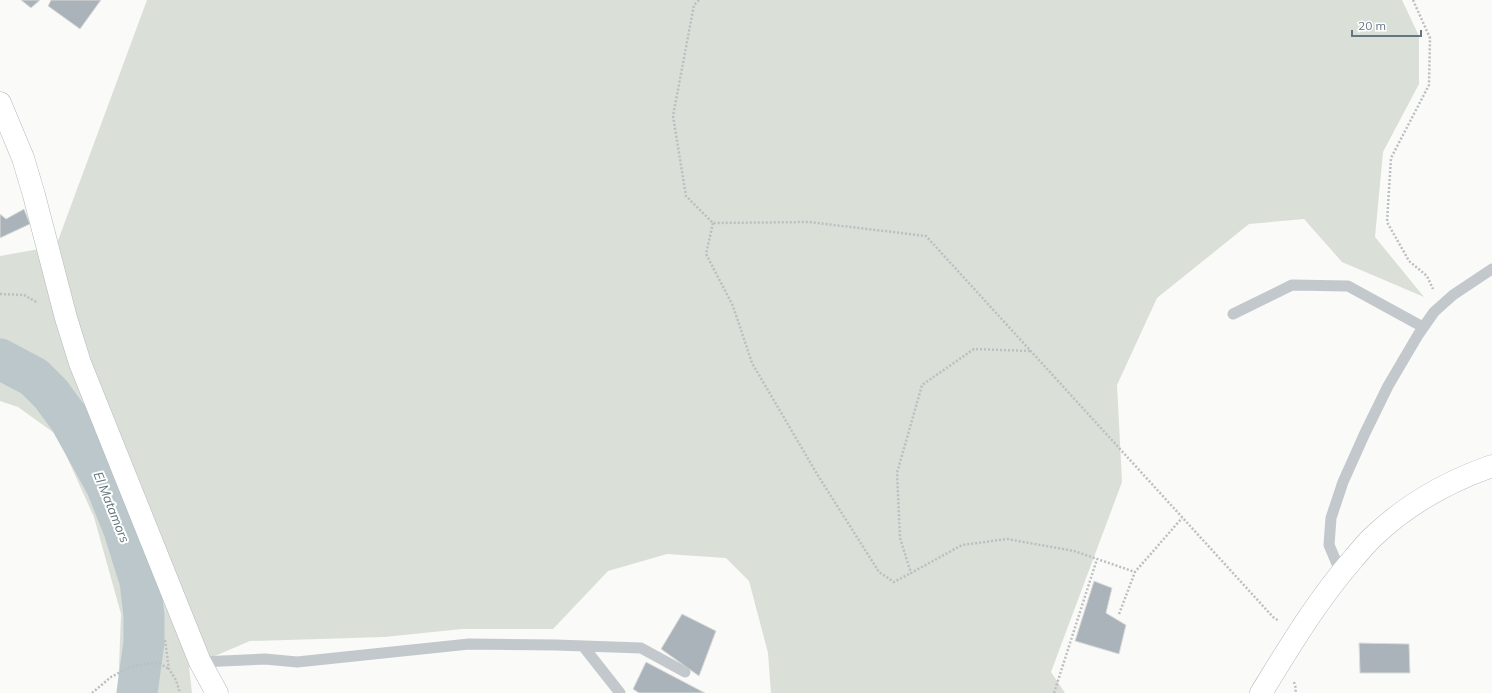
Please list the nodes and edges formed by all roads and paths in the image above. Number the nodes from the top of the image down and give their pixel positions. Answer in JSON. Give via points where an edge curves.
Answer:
{"nodes":[{"id":1,"x":699,"y":0,"type":"edge"},
{"id":2,"x":1413,"y":0,"type":"edge"},
{"id":3,"x":0,"y":103,"type":"edge"},
{"id":4,"x":713,"y":223,"type":"junction"},
{"id":5,"x":1492,"y":269,"type":"edge"},
{"id":6,"x":0,"y":294,"type":"edge"},
{"id":7,"x":1440,"y":306,"type":"junction"},
{"id":8,"x":1233,"y":314,"type":"dead end"},
{"id":9,"x":66,"y":318,"type":"junction"},
{"id":10,"x":1423,"y":327,"type":"junction"},
{"id":11,"x":1030,"y":351,"type":"junction"},
{"id":12,"x":1492,"y":466,"type":"edge"},
{"id":13,"x":1182,"y":518,"type":"junction"},
{"id":14,"x":1097,"y":559,"type":"junction"},
{"id":15,"x":1135,"y":572,"type":"junction"},
{"id":16,"x":911,"y":573,"type":"junction"},
{"id":17,"x":1341,"y":573,"type":"junction"},
{"id":18,"x":1119,"y":614,"type":"dead end"},
{"id":19,"x":1298,"y":632,"type":"junction"},
{"id":20,"x":583,"y":646,"type":"junction"},
{"id":21,"x":200,"y":662,"type":"junction"},
{"id":22,"x":685,"y":672,"type":"dead end"},
{"id":23,"x":92,"y":693,"type":"edge"},
{"id":24,"x":180,"y":693,"type":"edge"},
{"id":25,"x":217,"y":693,"type":"edge"},
{"id":26,"x":620,"y":693,"type":"edge"},
{"id":27,"x":1054,"y":693,"type":"edge"},
{"id":28,"x":1261,"y":693,"type":"edge"}],
"edges":[{"from":1,"to":4,"type":"path","via":[[694,5],[673,116],[686,196]]},
{"from":2,"to":7,"type":"path","via":[[1430,38],[1429,85],[1391,158],[1387,222],[1409,261],[1427,276]]},
{"from":3,"to":9,"type":"street","via":[[23,158]]},
{"from":4,"to":11,"type":"path","via":[[809,222],[926,236]]},
{"from":4,"to":16,"type":"path","via":[[706,254],[733,306],[752,363],[817,474],[879,572],[894,582]]},
{"from":5,"to":7,"type":"lane","via":[[1453,294]]},
{"from":6,"to":9,"type":"path","via":[[24,295]]},
{"from":7,"to":10,"type":"lane"},
{"from":8,"to":10,"type":"lane","via":[[1292,285],[1348,286]]},
{"from":9,"to":21,"type":"street","via":[[80,363]]},
{"from":10,"to":17,"type":"lane","via":[[1388,386],[1365,433],[1331,518],[1329,545]]},
{"from":11,"to":13,"type":"path"},
{"from":11,"to":16,"type":"path","via":[[974,349],[922,385],[897,473],[900,538]]},
{"from":12,"to":17,"type":"street","via":[[1469,474],[1421,500],[1374,535]]},
{"from":13,"to":15,"type":"path"},
{"from":13,"to":19,"type":"path","via":[[1273,617]]},
{"from":14,"to":15,"type":"path"},
{"from":14,"to":16,"type":"path","via":[[1074,551],[1007,539],[962,544]]},
{"from":14,"to":27,"type":"path"},
{"from":15,"to":18,"type":"path"},
{"from":17,"to":19,"type":"street"},
{"from":19,"to":28,"type":"street"},
{"from":20,"to":21,"type":"lane","via":[[468,644],[298,662],[265,659]]},
{"from":20,"to":22,"type":"lane","via":[[641,648]]},
{"from":20,"to":26,"type":"lane"},
{"from":21,"to":25,"type":"street"},
{"from":23,"to":24,"type":"path","via":[[111,677],[130,667],[151,663],[160,663],[169,669]]}]}
